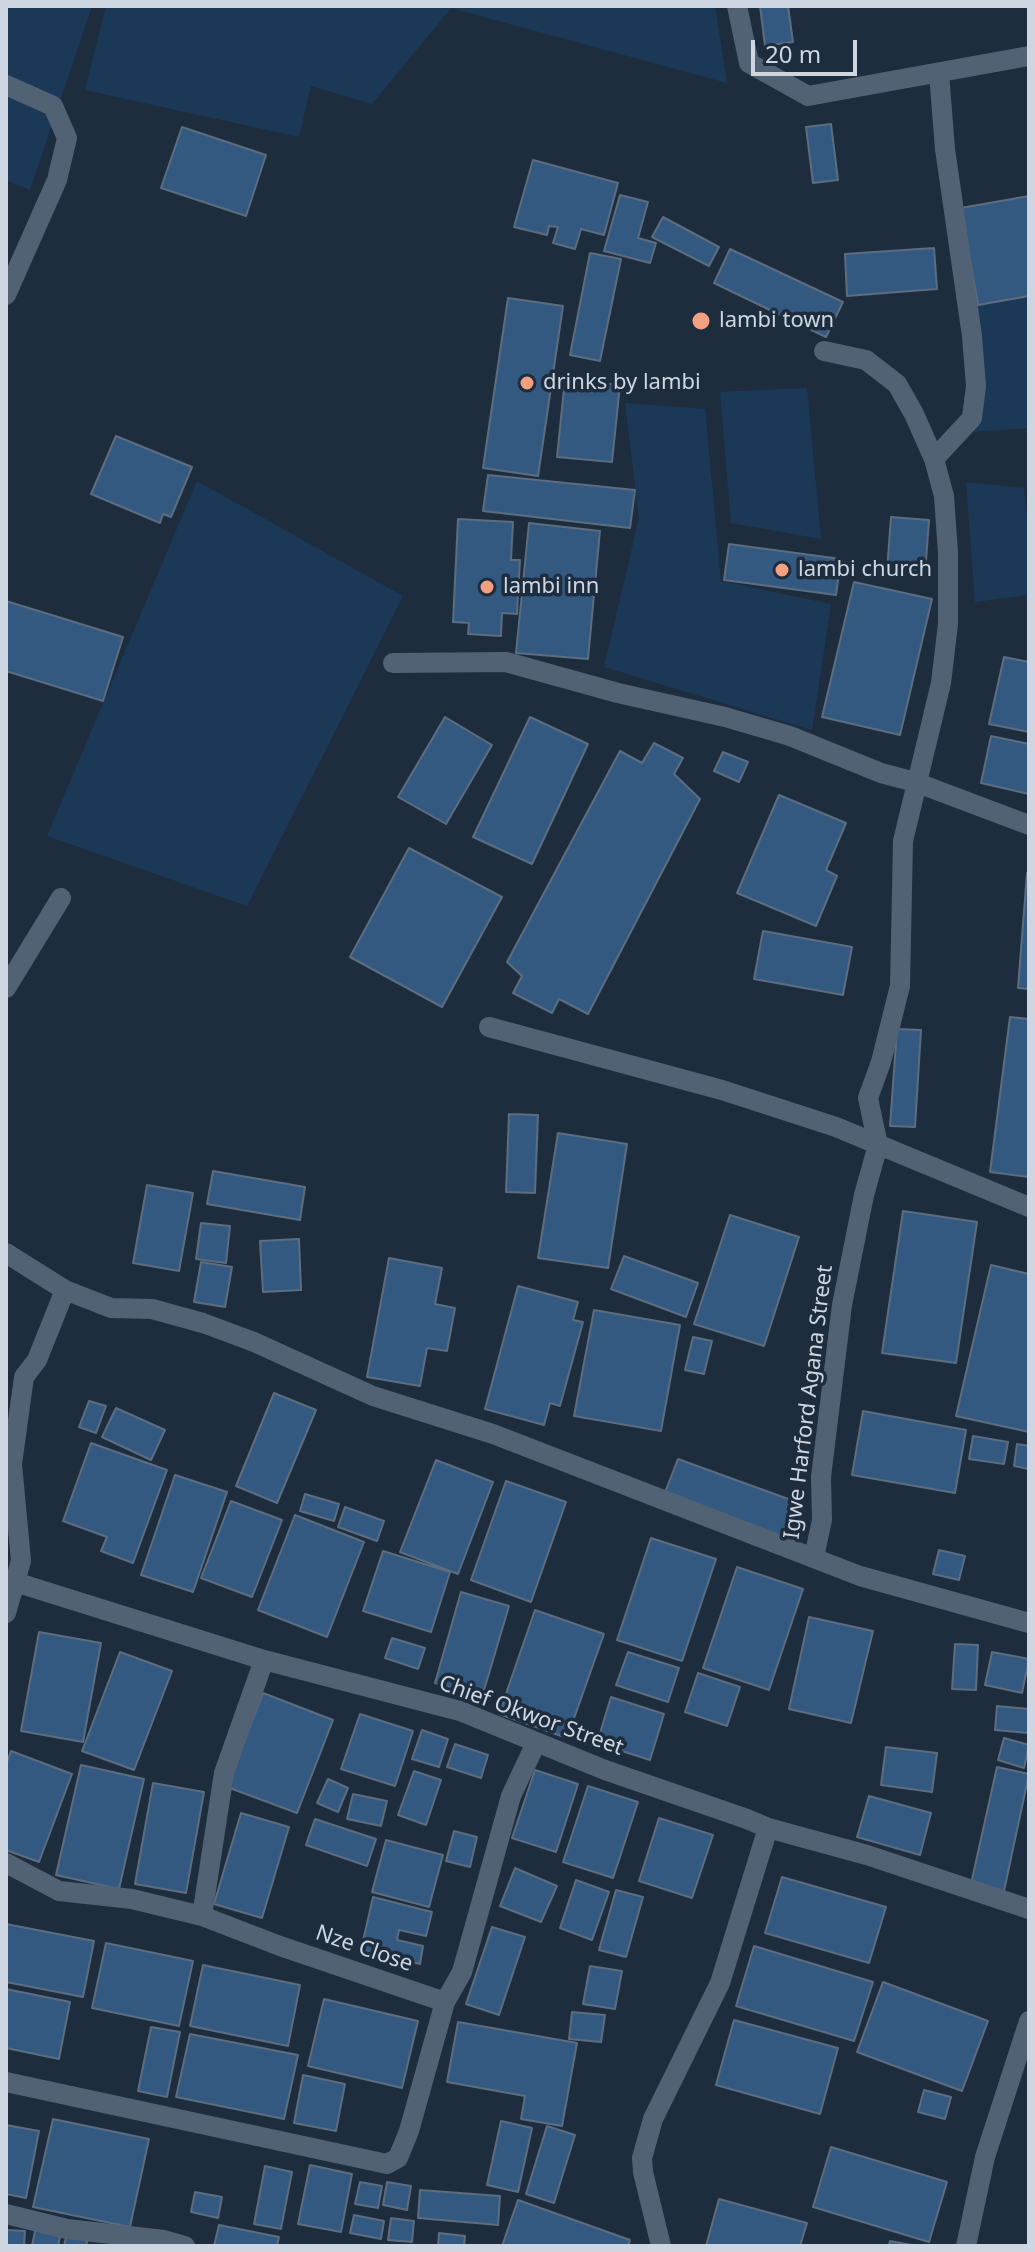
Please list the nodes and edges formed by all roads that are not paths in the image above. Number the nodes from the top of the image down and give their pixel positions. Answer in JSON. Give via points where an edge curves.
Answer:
{"nodes":[{"id":1,"x":737,"y":6,"type":"edge"},
{"id":2,"x":1029,"y":56,"type":"edge"},
{"id":3,"x":939,"y":73,"type":"junction"},
{"id":4,"x":6,"y":85,"type":"edge"},
{"id":5,"x":6,"y":295,"type":"edge"},
{"id":6,"x":824,"y":351,"type":"dead end"},
{"id":7,"x":934,"y":459,"type":"junction"},
{"id":8,"x":393,"y":663,"type":"dead end"},
{"id":9,"x":915,"y":782,"type":"junction"},
{"id":10,"x":1029,"y":825,"type":"edge"},
{"id":11,"x":61,"y":898,"type":"dead end"},
{"id":12,"x":6,"y":988,"type":"edge"},
{"id":13,"x":489,"y":1027,"type":"dead end"},
{"id":14,"x":878,"y":1145,"type":"junction"},
{"id":15,"x":1029,"y":1207,"type":"edge"},
{"id":16,"x":6,"y":1253,"type":"edge"},
{"id":17,"x":65,"y":1290,"type":"junction"},
{"id":18,"x":9,"y":1463,"type":"edge"},
{"id":19,"x":814,"y":1557,"type":"junction"},
{"id":20,"x":15,"y":1582,"type":"junction"},
{"id":21,"x":6,"y":1613,"type":"edge"},
{"id":22,"x":1029,"y":1623,"type":"edge"},
{"id":23,"x":264,"y":1660,"type":"junction"},
{"id":24,"x":536,"y":1743,"type":"junction"},
{"id":25,"x":768,"y":1828,"type":"junction"},
{"id":26,"x":6,"y":1863,"type":"edge"},
{"id":27,"x":1029,"y":1909,"type":"edge"},
{"id":28,"x":202,"y":1916,"type":"junction"},
{"id":29,"x":445,"y":2002,"type":"junction"},
{"id":30,"x":1029,"y":2021,"type":"edge"},
{"id":31,"x":6,"y":2082,"type":"edge"},
{"id":32,"x":6,"y":2214,"type":"edge"},
{"id":33,"x":185,"y":2246,"type":"edge"},
{"id":34,"x":661,"y":2246,"type":"edge"},
{"id":35,"x":966,"y":2246,"type":"edge"}],
"edges":[{"from":1,"to":3,"type":"street","via":[[749,63],[808,96]]},
{"from":2,"to":3,"type":"street"},
{"from":3,"to":7,"type":"street","via":[[976,386],[972,418]]},
{"from":4,"to":5,"type":"street","via":[[53,106],[67,138],[57,180]]},
{"from":6,"to":7,"type":"street","name":"Igwe Harford Agana Street","via":[[866,360],[897,384]]},
{"from":7,"to":9,"type":"street","name":"Igwe Harford Agana Street","via":[[944,496],[948,624],[941,683]]},
{"from":8,"to":9,"type":"street","via":[[506,662],[764,729]]},
{"from":9,"to":10,"type":"street"},
{"from":9,"to":14,"type":"street","name":"Igwe Harford Agana Street","via":[[903,841],[900,986],[868,1098]]},
{"from":11,"to":12,"type":"street"},
{"from":13,"to":14,"type":"street","via":[[722,1090]]},
{"from":14,"to":15,"type":"street"},
{"from":14,"to":19,"type":"street","name":"Igwe Harford Agana Street","via":[[842,1305]]},
{"from":16,"to":17,"type":"street"},
{"from":17,"to":18,"type":"street","via":[[37,1360],[24,1377]]},
{"from":17,"to":19,"type":"street","via":[[111,1308],[152,1309],[203,1323],[373,1396],[493,1434]]},
{"from":18,"to":20,"type":"street","via":[[21,1561]]},
{"from":19,"to":22,"type":"street","via":[[860,1576]]},
{"from":20,"to":21,"type":"street"},
{"from":20,"to":23,"type":"street","name":"Chief Okwor Street"},
{"from":23,"to":24,"type":"street","name":"Chief Okwor Street","via":[[460,1711]]},
{"from":23,"to":28,"type":"street","via":[[224,1773]]},
{"from":24,"to":25,"type":"street","name":"Chief Okwor Street"},
{"from":24,"to":29,"type":"street","via":[[511,1796],[462,1972]]},
{"from":25,"to":27,"type":"street","name":"Chief Okwor Street"},
{"from":25,"to":34,"type":"street","via":[[720,1983],[653,2119],[642,2158]]},
{"from":26,"to":28,"type":"street","name":"Nze Close","via":[[59,1891],[132,1899]]},
{"from":28,"to":29,"type":"street","name":"Nze Close"},
{"from":29,"to":31,"type":"street","via":[[409,2131],[398,2158],[387,2164]]},
{"from":30,"to":35,"type":"street","via":[[985,2157]]},
{"from":32,"to":33,"type":"street","via":[[67,2229]]}]}
